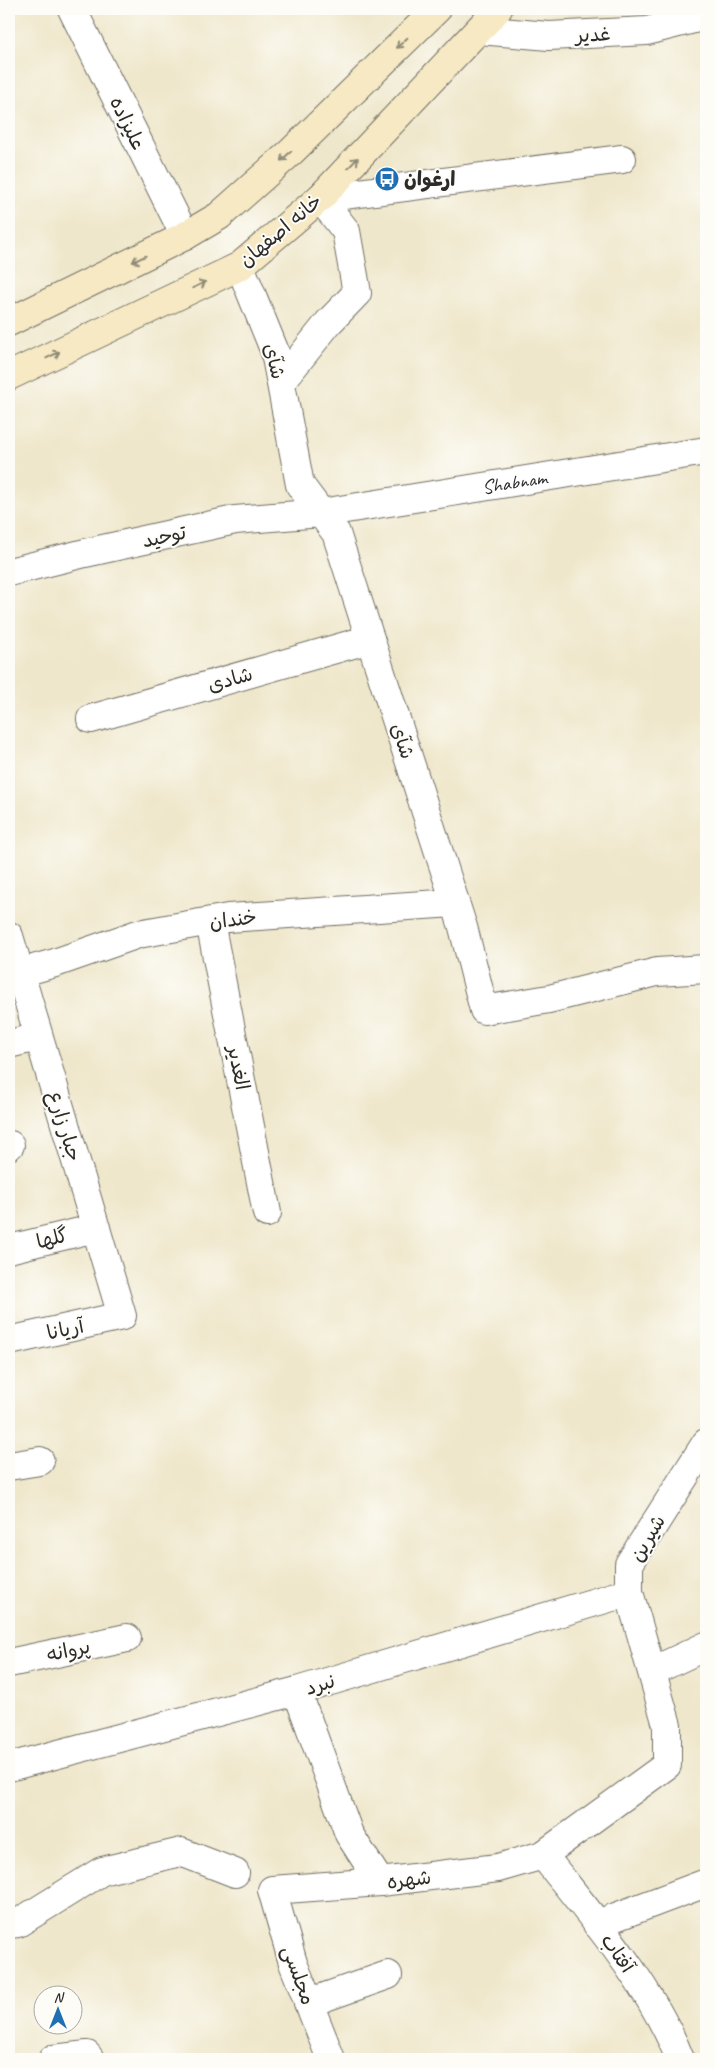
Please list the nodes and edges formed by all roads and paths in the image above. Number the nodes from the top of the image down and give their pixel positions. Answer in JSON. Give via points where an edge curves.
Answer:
{"nodes":[{"id":1,"x":72,"y":9,"type":"edge"},
{"id":2,"x":437,"y":9,"type":"edge"},
{"id":3,"x":498,"y":9,"type":"edge"},
{"id":4,"x":706,"y":16,"type":"edge"},
{"id":5,"x":479,"y":30,"type":"junction"},
{"id":6,"x":622,"y":159,"type":"dead end"},
{"id":7,"x":320,"y":198,"type":"junction"},
{"id":8,"x":185,"y":236,"type":"junction"},
{"id":9,"x":240,"y":266,"type":"junction"},
{"id":10,"x":9,"y":322,"type":"edge"},
{"id":11,"x":9,"y":376,"type":"edge"},
{"id":12,"x":281,"y":382,"type":"junction"},
{"id":13,"x":706,"y":451,"type":"edge"},
{"id":14,"x":321,"y":513,"type":"junction"},
{"id":15,"x":9,"y":572,"type":"edge"},
{"id":16,"x":370,"y":639,"type":"junction"},
{"id":17,"x":90,"y":719,"type":"dead end"},
{"id":18,"x":454,"y":903,"type":"junction"},
{"id":19,"x":210,"y":922,"type":"junction"},
{"id":20,"x":9,"y":936,"type":"edge"},
{"id":21,"x":706,"y":969,"type":"edge"},
{"id":22,"x":19,"y":973,"type":"junction"},
{"id":23,"x":38,"y":1037,"type":"junction"},
{"id":24,"x":9,"y":1044,"type":"edge"},
{"id":25,"x":267,"y":1214,"type":"dead end"},
{"id":26,"x":96,"y":1228,"type":"junction"},
{"id":27,"x":9,"y":1249,"type":"edge"},
{"id":28,"x":122,"y":1316,"type":"joint"},
{"id":29,"x":9,"y":1341,"type":"edge"},
{"id":30,"x":706,"y":1443,"type":"edge"},
{"id":31,"x":40,"y":1461,"type":"dead end"},
{"id":32,"x":9,"y":1466,"type":"edge"},
{"id":33,"x":629,"y":1592,"type":"junction"},
{"id":34,"x":127,"y":1638,"type":"dead end"},
{"id":35,"x":706,"y":1646,"type":"edge"},
{"id":36,"x":9,"y":1663,"type":"edge"},
{"id":37,"x":653,"y":1672,"type":"junction"},
{"id":38,"x":297,"y":1692,"type":"junction"},
{"id":39,"x":9,"y":1767,"type":"edge"},
{"id":40,"x":543,"y":1855,"type":"junction"},
{"id":41,"x":235,"y":1873,"type":"dead end"},
{"id":42,"x":380,"y":1882,"type":"junction"},
{"id":43,"x":706,"y":1882,"type":"edge"},
{"id":44,"x":272,"y":1890,"type":"joint"},
{"id":45,"x":9,"y":1924,"type":"edge"},
{"id":46,"x":597,"y":1924,"type":"junction"},
{"id":47,"x":388,"y":1975,"type":"dead end"},
{"id":48,"x":308,"y":2003,"type":"junction"},
{"id":49,"x":88,"y":2057,"type":"edge"},
{"id":50,"x":53,"y":2059,"type":"edge"},
{"id":51,"x":331,"y":2059,"type":"edge"},
{"id":52,"x":680,"y":2059,"type":"edge"}],
"edges":[{"from":1,"to":8,"type":"street","name":"علیزاده"},
{"from":2,"to":8,"type":"main road","one_way":true,"via":[[256,183],[219,216]]},
{"from":3,"to":5,"type":"main road","name":"خانه اصفهان"},
{"from":4,"to":5,"type":"street","name":"غدیر","via":[[638,32],[549,36]]},
{"from":7,"to":5,"type":"main road","name":"خانه اصفهان","one_way":true},
{"from":6,"to":7,"type":"street"},
{"from":7,"to":9,"type":"main road","name":"خانه اصفهان"},
{"from":7,"to":12,"type":"street","via":[[346,231],[358,293],[329,322]]},
{"from":8,"to":10,"type":"main road","one_way":true},
{"from":11,"to":9,"type":"main road","name":"خانه اصفهان","one_way":true},
{"from":9,"to":12,"type":"street","name":"شآی","via":[[275,352]]},
{"from":12,"to":14,"type":"street","name":"شآی","via":[[300,485]]},
{"from":13,"to":14,"type":"street","name":"Shabnam"},
{"from":14,"to":15,"type":"street","name":"توحید","via":[[235,520]]},
{"from":14,"to":16,"type":"street","name":"شآی","via":[[336,533]]},
{"from":16,"to":17,"type":"street","name":"شادی"},
{"from":16,"to":18,"type":"street","name":"شآی"},
{"from":18,"to":19,"type":"street","name":"خندان","via":[[228,918]]},
{"from":18,"to":21,"type":"street","name":"شآی","via":[[484,1010],[549,999],[657,972]]},
{"from":19,"to":22,"type":"street","name":"خندان","via":[[138,934]]},
{"from":19,"to":25,"type":"street","name":"الغدیر"},
{"from":20,"to":22,"type":"street","name":"جبار زارع"},
{"from":22,"to":23,"type":"street","name":"جبار زارع"},
{"from":23,"to":24,"type":"street"},
{"from":23,"to":26,"type":"street","name":"جبار زارع"},
{"from":26,"to":27,"type":"street","name":"گلها"},
{"from":26,"to":28,"type":"street","name":"جبار زارع"},
{"from":28,"to":29,"type":"street","name":"آریانا"},
{"from":30,"to":33,"type":"street","name":"شیرین","via":[[630,1564]]},
{"from":31,"to":32,"type":"street"},
{"from":33,"to":37,"type":"street","name":"شیرین"},
{"from":33,"to":38,"type":"street","name":"نبرد"},
{"from":34,"to":36,"type":"street","name":"پروانه"},
{"from":35,"to":37,"type":"street"},
{"from":37,"to":40,"type":"street","via":[[667,1725],[666,1765]]},
{"from":38,"to":39,"type":"street","name":"نبرد"},
{"from":38,"to":42,"type":"street","via":[[349,1834]]},
{"from":40,"to":42,"type":"street","name":"شهره","via":[[498,1868]]},
{"from":40,"to":46,"type":"street","name":"آفتاب"},
{"from":41,"to":45,"type":"street","via":[[181,1852],[102,1871],[18,1923]]},
{"from":42,"to":44,"type":"street","name":"شهره"},
{"from":43,"to":46,"type":"street"},
{"from":44,"to":48,"type":"street","name":"مجلسی"},
{"from":46,"to":52,"type":"street","name":"آفتاب","via":[[621,1955],[671,2035]]},
{"from":47,"to":48,"type":"street"},
{"from":48,"to":51,"type":"street","name":"مجلسی"},
{"from":49,"to":50,"type":"street"}]}
